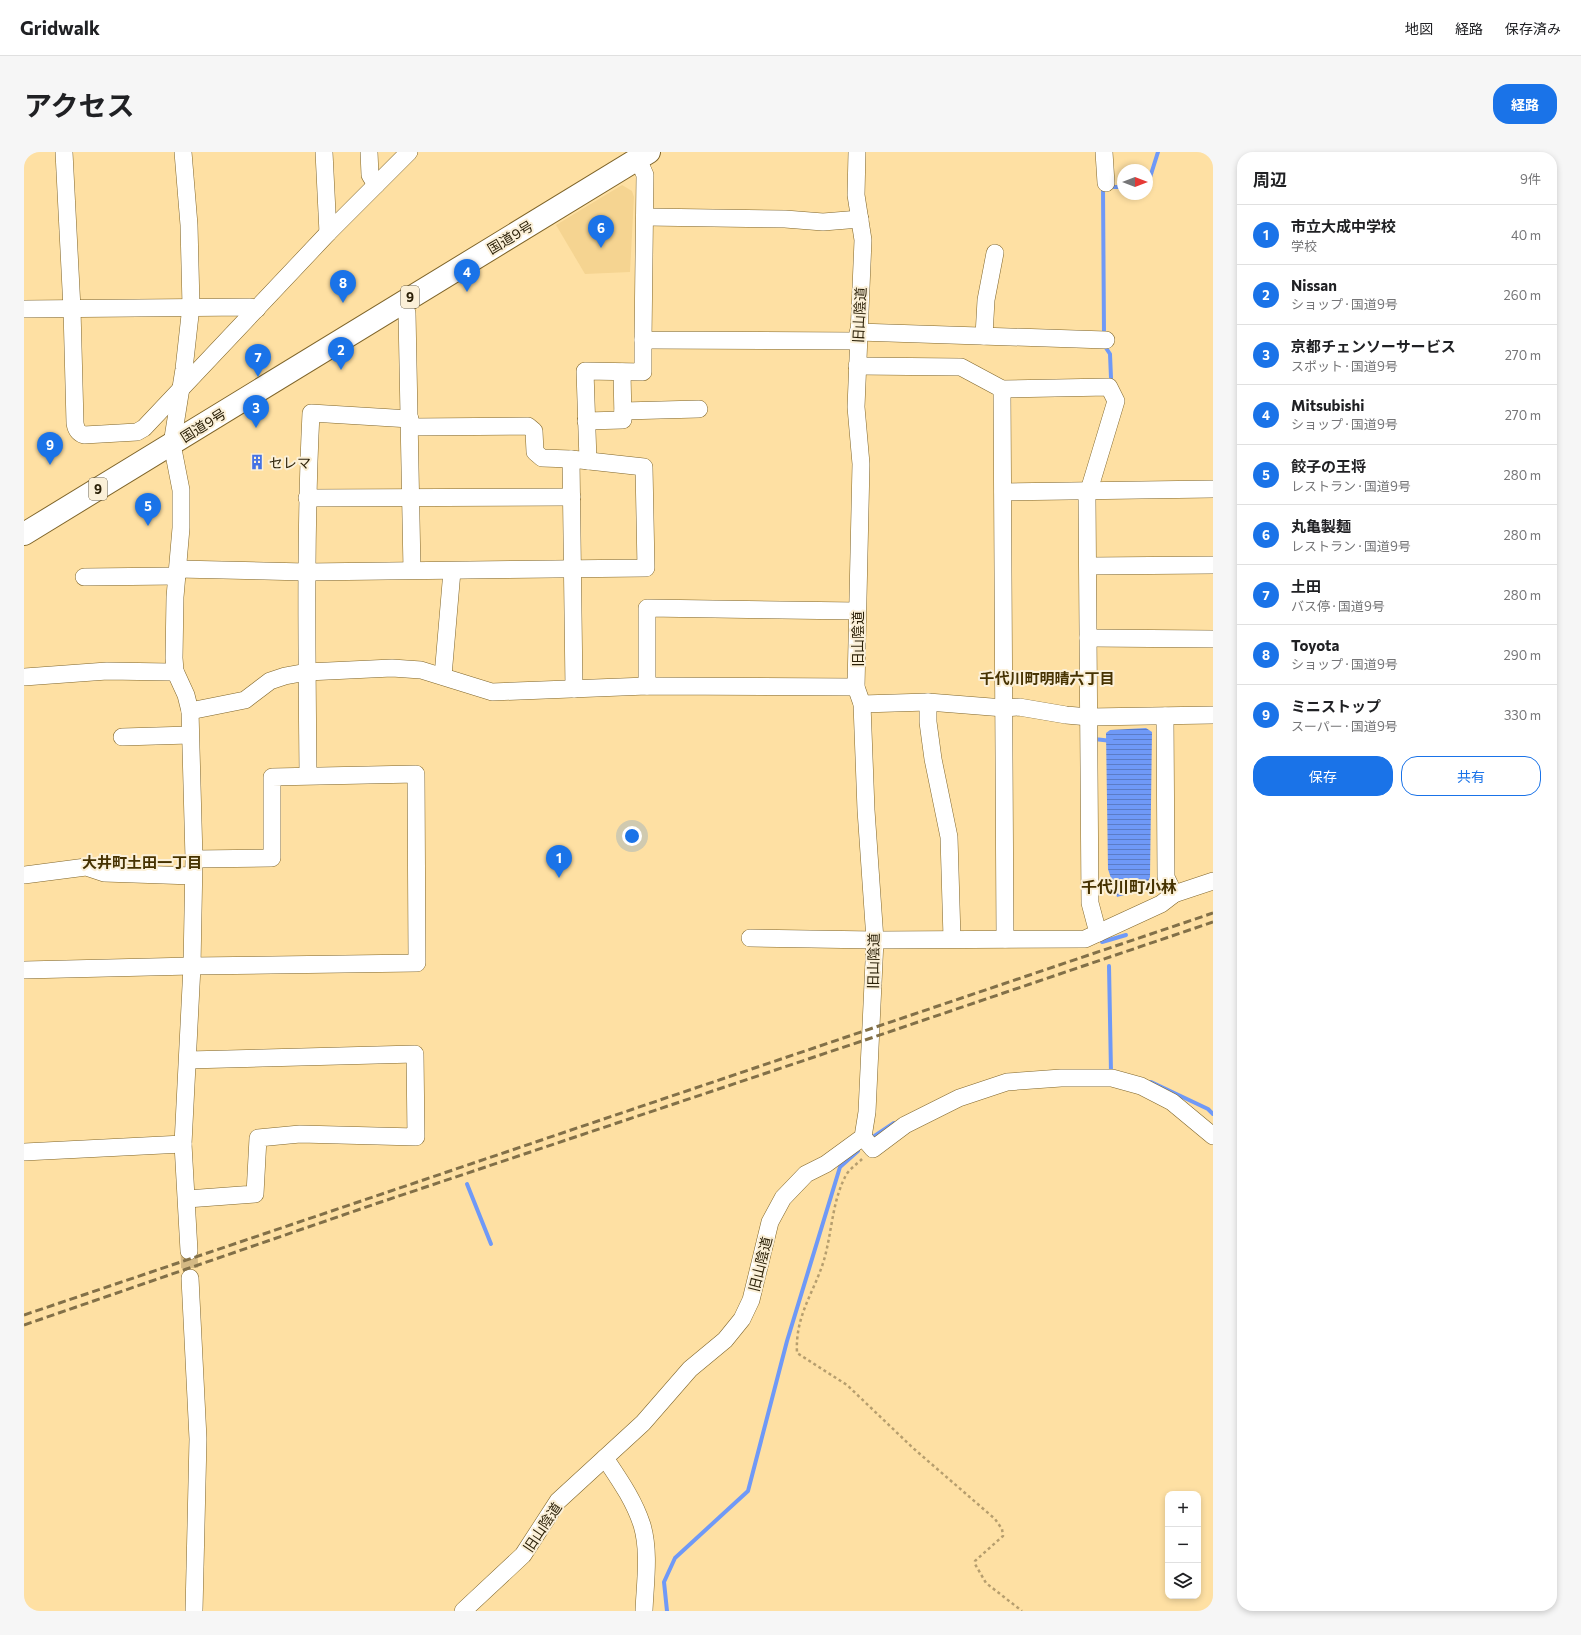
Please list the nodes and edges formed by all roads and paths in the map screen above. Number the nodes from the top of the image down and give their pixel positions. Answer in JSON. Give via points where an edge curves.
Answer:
{"nodes":[{"id":1,"x":64,"y":152,"type":"edge"},
{"id":2,"x":183,"y":152,"type":"edge"},
{"id":3,"x":324,"y":152,"type":"edge"},
{"id":4,"x":368,"y":152,"type":"edge"},
{"id":5,"x":409,"y":152,"type":"edge"},
{"id":6,"x":857,"y":152,"type":"edge"},
{"id":7,"x":1104,"y":152,"type":"edge"},
{"id":8,"x":643,"y":155,"type":"edge"},
{"id":9,"x":1106,"y":183,"type":"dead end"},
{"id":10,"x":376,"y":185,"type":"junction"},
{"id":11,"x":646,"y":218,"type":"junction"},
{"id":12,"x":860,"y":219,"type":"junction"},
{"id":13,"x":328,"y":233,"type":"junction"},
{"id":14,"x":996,"y":253,"type":"dead end"},
{"id":15,"x":403,"y":302,"type":"junction"},
{"id":16,"x":191,"y":306,"type":"junction"},
{"id":17,"x":72,"y":308,"type":"junction"},
{"id":18,"x":257,"y":308,"type":"junction"},
{"id":19,"x":24,"y":309,"type":"edge"},
{"id":20,"x":858,"y":336,"type":"junction"},
{"id":21,"x":984,"y":336,"type":"junction"},
{"id":22,"x":643,"y":340,"type":"junction"},
{"id":23,"x":1106,"y":340,"type":"dead end"},
{"id":24,"x":857,"y":366,"type":"junction"},
{"id":25,"x":622,"y":372,"type":"junction"},
{"id":26,"x":180,"y":389,"type":"junction"},
{"id":27,"x":1002,"y":390,"type":"junction"},
{"id":28,"x":699,"y":409,"type":"dead end"},
{"id":29,"x":623,"y":411,"type":"junction"},
{"id":30,"x":586,"y":421,"type":"junction"},
{"id":31,"x":410,"y":423,"type":"junction"},
{"id":32,"x":172,"y":444,"type":"junction"},
{"id":33,"x":580,"y":460,"type":"junction"},
{"id":34,"x":1213,"y":489,"type":"edge"},
{"id":35,"x":1090,"y":491,"type":"junction"},
{"id":36,"x":1003,"y":492,"type":"junction"},
{"id":37,"x":572,"y":497,"type":"junction"},
{"id":38,"x":307,"y":498,"type":"junction"},
{"id":39,"x":412,"y":498,"type":"junction"},
{"id":40,"x":24,"y":534,"type":"edge"},
{"id":41,"x":1213,"y":565,"type":"edge"},
{"id":42,"x":1088,"y":566,"type":"junction"},
{"id":43,"x":572,"y":569,"type":"junction"},
{"id":44,"x":412,"y":570,"type":"junction"},
{"id":45,"x":452,"y":571,"type":"junction"},
{"id":46,"x":177,"y":572,"type":"junction"},
{"id":47,"x":306,"y":572,"type":"junction"},
{"id":48,"x":84,"y":577,"type":"dead end"},
{"id":49,"x":857,"y":611,"type":"junction"},
{"id":50,"x":1088,"y":638,"type":"junction"},
{"id":51,"x":1213,"y":639,"type":"edge"},
{"id":52,"x":175,"y":671,"type":"junction"},
{"id":53,"x":307,"y":672,"type":"junction"},
{"id":54,"x":444,"y":676,"type":"junction"},
{"id":55,"x":24,"y":677,"type":"edge"},
{"id":56,"x":647,"y":686,"type":"junction"},
{"id":57,"x":856,"y":687,"type":"junction"},
{"id":58,"x":574,"y":689,"type":"junction"},
{"id":59,"x":928,"y":702,"type":"junction"},
{"id":60,"x":862,"y":704,"type":"junction"},
{"id":61,"x":1004,"y":708,"type":"junction"},
{"id":62,"x":190,"y":711,"type":"junction"},
{"id":63,"x":1213,"y":715,"type":"edge"},
{"id":64,"x":1165,"y":716,"type":"junction"},
{"id":65,"x":1089,"y":717,"type":"junction"},
{"id":66,"x":190,"y":735,"type":"junction"},
{"id":67,"x":122,"y":737,"type":"dead end"},
{"id":68,"x":308,"y":775,"type":"junction"},
{"id":69,"x":194,"y":859,"type":"junction"},
{"id":70,"x":24,"y":875,"type":"edge"},
{"id":71,"x":194,"y":876,"type":"junction"},
{"id":72,"x":1213,"y":881,"type":"edge"},
{"id":73,"x":1174,"y":894,"type":"junction"},
{"id":74,"x":1098,"y":933,"type":"junction"},
{"id":75,"x":750,"y":938,"type":"dead end"},
{"id":76,"x":952,"y":938,"type":"junction"},
{"id":77,"x":1005,"y":939,"type":"junction"},
{"id":78,"x":875,"y":940,"type":"junction"},
{"id":79,"x":192,"y":966,"type":"junction"},
{"id":80,"x":24,"y":970,"type":"edge"},
{"id":81,"x":188,"y":1060,"type":"junction"},
{"id":82,"x":1213,"y":1136,"type":"edge"},
{"id":83,"x":868,"y":1143,"type":"junction"},
{"id":84,"x":183,"y":1144,"type":"junction"},
{"id":85,"x":24,"y":1152,"type":"edge"},
{"id":86,"x":186,"y":1199,"type":"junction"},
{"id":87,"x":189,"y":1251,"type":"tunnel mouth"},
{"id":88,"x":190,"y":1278,"type":"tunnel mouth"},
{"id":89,"x":605,"y":1458,"type":"junction"},
{"id":90,"x":194,"y":1611,"type":"edge"},
{"id":91,"x":463,"y":1611,"type":"edge"},
{"id":92,"x":644,"y":1611,"type":"edge"},
{"id":93,"x":1022,"y":1611,"type":"edge"}],
"edges":[{"from":1,"to":17,"type":"street"},
{"from":2,"to":16,"type":"street"},
{"from":3,"to":13,"type":"street"},
{"from":4,"to":10,"type":"street","via":[[370,176]]},
{"from":5,"to":10,"type":"street"},
{"from":6,"to":12,"type":"street","name":"旧山陰道","via":[[856,195]]},
{"from":7,"to":9,"type":"street"},
{"from":8,"to":11,"type":"street"},
{"from":8,"to":15,"type":"highway","name":"国道9号","number":"9"},
{"from":10,"to":13,"type":"street"},
{"from":11,"to":12,"type":"street","via":[[785,219],[823,222]]},
{"from":11,"to":22,"type":"street","via":[[643,240]]},
{"from":12,"to":20,"type":"street","name":"旧山陰道","via":[[863,240]]},
{"from":13,"to":18,"type":"street"},
{"from":14,"to":21,"type":"street","via":[[986,300]]},
{"from":15,"to":31,"type":"street","via":[[407,312]]},
{"from":15,"to":32,"type":"highway","name":"国道9号","number":"9"},
{"from":16,"to":17,"type":"street"},
{"from":16,"to":18,"type":"street"},
{"from":16,"to":26,"type":"street"},
{"from":17,"to":19,"type":"street"},
{"from":17,"to":26,"type":"street","via":[[75,423],[79,434],[137,432],[144,428]]},
{"from":18,"to":26,"type":"street"},
{"from":20,"to":21,"type":"street"},
{"from":20,"to":22,"type":"street"},
{"from":20,"to":24,"type":"street","name":"旧山陰道"},
{"from":21,"to":23,"type":"street"},
{"from":22,"to":25,"type":"street","via":[[643,372]]},
{"from":24,"to":27,"type":"street","via":[[961,367]]},
{"from":24,"to":49,"type":"street","name":"旧山陰道","via":[[856,407],[861,464]]},
{"from":25,"to":29,"type":"street"},
{"from":25,"to":30,"type":"street","via":[[585,371]]},
{"from":26,"to":32,"type":"street"},
{"from":27,"to":35,"type":"street","via":[[1109,387],[1116,401]]},
{"from":27,"to":36,"type":"street"},
{"from":28,"to":29,"type":"street"},
{"from":29,"to":30,"type":"street","via":[[623,420]]},
{"from":30,"to":33,"type":"street"},
{"from":31,"to":33,"type":"street","via":[[528,426],[534,431],[535,452],[542,458]]},
{"from":31,"to":38,"type":"street","via":[[311,413]]},
{"from":31,"to":39,"type":"street"},
{"from":32,"to":40,"type":"highway","name":"国道9号","number":"9"},
{"from":32,"to":46,"type":"street","via":[[182,490],[182,528]]},
{"from":33,"to":37,"type":"street"},
{"from":33,"to":43,"type":"street","via":[[644,467],[646,568]]},
{"from":34,"to":35,"type":"street"},
{"from":35,"to":36,"type":"street"},
{"from":35,"to":42,"type":"street","via":[[1087,497]]},
{"from":36,"to":61,"type":"street"},
{"from":37,"to":39,"type":"street"},
{"from":37,"to":43,"type":"street"},
{"from":38,"to":39,"type":"street"},
{"from":38,"to":47,"type":"street"},
{"from":39,"to":44,"type":"street"},
{"from":41,"to":42,"type":"street"},
{"from":42,"to":50,"type":"street"},
{"from":43,"to":45,"type":"street"},
{"from":43,"to":58,"type":"street"},
{"from":44,"to":45,"type":"street"},
{"from":44,"to":47,"type":"street"},
{"from":45,"to":54,"type":"street"},
{"from":46,"to":47,"type":"street"},
{"from":46,"to":48,"type":"street"},
{"from":46,"to":52,"type":"street"},
{"from":47,"to":53,"type":"street"},
{"from":49,"to":56,"type":"street","via":[[647,608]]},
{"from":49,"to":57,"type":"street","name":"旧山陰道"},
{"from":50,"to":51,"type":"street"},
{"from":50,"to":65,"type":"street"},
{"from":52,"to":55,"type":"street","via":[[107,671]]},
{"from":52,"to":62,"type":"street"},
{"from":53,"to":54,"type":"street","via":[[392,668],[421,670]]},
{"from":53,"to":62,"type":"street","via":[[270,681],[245,700]]},
{"from":53,"to":68,"type":"street"},
{"from":54,"to":58,"type":"street","via":[[492,692]]},
{"from":56,"to":57,"type":"street"},
{"from":56,"to":58,"type":"street"},
{"from":57,"to":60,"type":"street","name":"旧山陰道"},
{"from":59,"to":60,"type":"street"},
{"from":59,"to":61,"type":"street"},
{"from":59,"to":76,"type":"street","via":[[933,760],[949,837]]},
{"from":60,"to":78,"type":"street","name":"旧山陰道"},
{"from":61,"to":65,"type":"street","via":[[1019,707]]},
{"from":61,"to":77,"type":"street"},
{"from":62,"to":66,"type":"street"},
{"from":63,"to":64,"type":"street"},
{"from":64,"to":65,"type":"street"},
{"from":64,"to":73,"type":"street","via":[[1166,876]]},
{"from":65,"to":74,"type":"street","via":[[1090,903]]},
{"from":66,"to":67,"type":"street"},
{"from":66,"to":69,"type":"street"},
{"from":68,"to":69,"type":"street","via":[[272,777],[272,858]]},
{"from":68,"to":79,"type":"street","via":[[416,774],[417,963]]},
{"from":69,"to":71,"type":"street"},
{"from":70,"to":71,"type":"street","via":[[86,867],[104,873]]},
{"from":71,"to":79,"type":"street"},
{"from":72,"to":73,"type":"street"},
{"from":73,"to":74,"type":"street","via":[[1161,904]]},
{"from":74,"to":77,"type":"street","via":[[1085,939]]},
{"from":75,"to":78,"type":"street"},
{"from":76,"to":77,"type":"street"},
{"from":76,"to":78,"type":"street"},
{"from":78,"to":83,"type":"street","name":"旧山陰道","via":[[867,1112]]},
{"from":79,"to":80,"type":"street"},
{"from":79,"to":81,"type":"street"},
{"from":81,"to":84,"type":"street"},
{"from":81,"to":86,"type":"street","via":[[415,1054],[416,1137],[300,1134],[258,1138],[255,1194]]},
{"from":82,"to":83,"type":"street","via":[[1172,1102],[1141,1086],[1112,1078],[1061,1078],[1008,1082],[959,1098]]},
{"from":83,"to":89,"type":"street","name":"旧山陰道","via":[[806,1174],[783,1198],[770,1222],[751,1300],[742,1319],[725,1340],[690,1369],[643,1423]]},
{"from":83,"to":93,"type":"path","via":[[846,1175],[837,1196],[825,1258],[804,1308],[796,1341],[796,1353],[847,1385],[913,1448],[995,1519],[1002,1529],[1003,1536],[975,1561],[975,1564],[986,1584]]},
{"from":84,"to":85,"type":"street"},
{"from":84,"to":86,"type":"street"},
{"from":86,"to":87,"type":"street"},
{"from":88,"to":90,"type":"street","via":[[198,1439]]},
{"from":89,"to":91,"type":"street","name":"旧山陰道","via":[[558,1501],[523,1555]]},
{"from":89,"to":92,"type":"street","via":[[629,1495],[642,1525],[645,1544]]}]}
